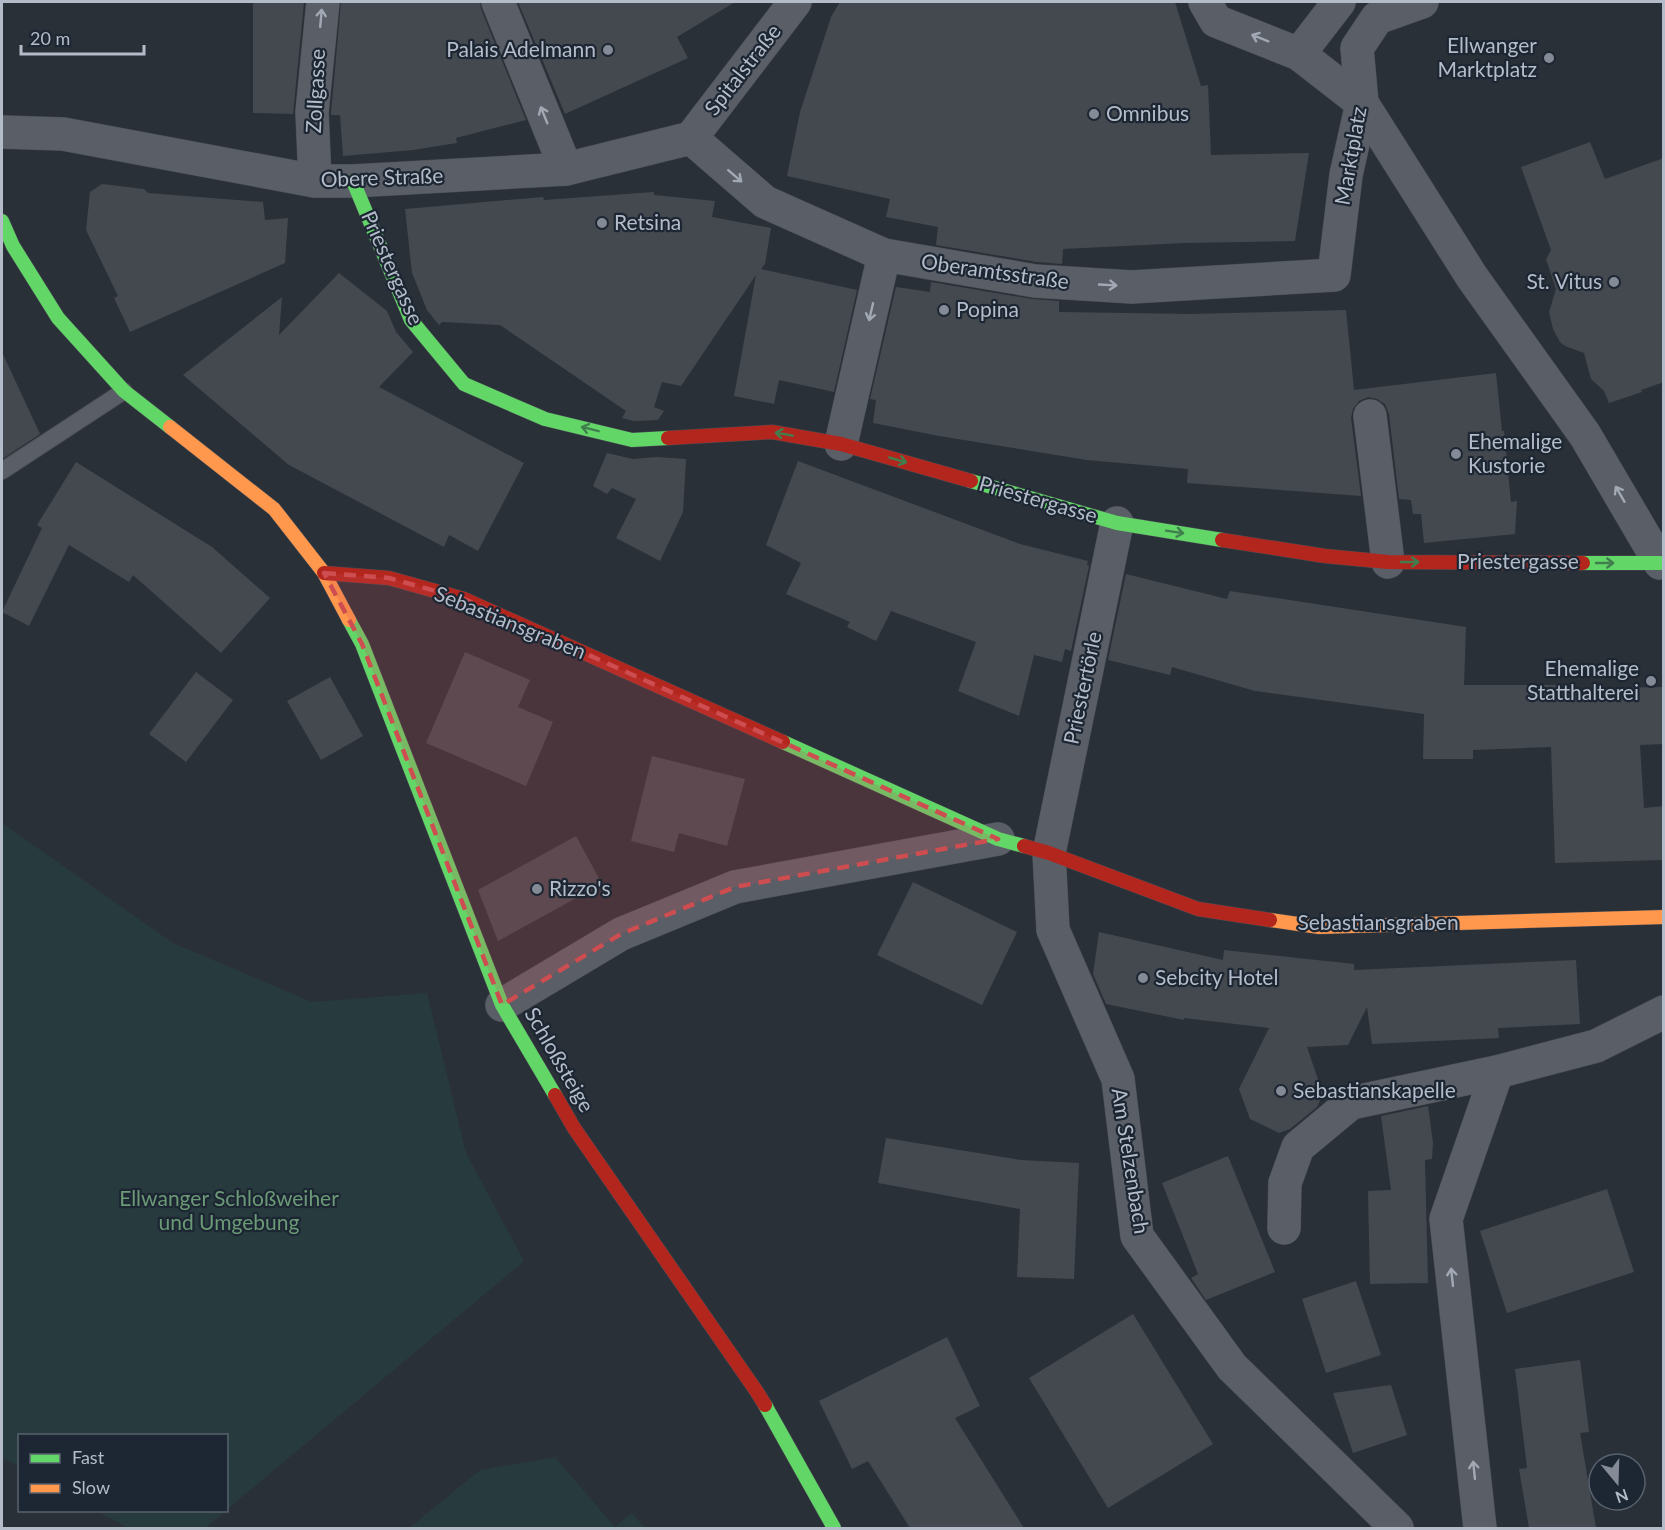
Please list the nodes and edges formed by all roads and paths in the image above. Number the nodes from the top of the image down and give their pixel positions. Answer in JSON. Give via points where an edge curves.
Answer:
{"nodes":[{"id":1,"x":323,"y":2,"type":"edge"},
{"id":2,"x":498,"y":2,"type":"edge"},
{"id":3,"x":795,"y":2,"type":"edge"},
{"id":4,"x":1205,"y":2,"type":"edge"},
{"id":5,"x":1339,"y":2,"type":"edge"},
{"id":6,"x":1422,"y":2,"type":"edge"},
{"id":7,"x":1299,"y":54,"type":"junction"},
{"id":8,"x":1362,"y":103,"type":"junction"},
{"id":9,"x":2,"y":132,"type":"edge"},
{"id":10,"x":690,"y":138,"type":"junction"},
{"id":11,"x":566,"y":169,"type":"junction"},
{"id":12,"x":315,"y":181,"type":"junction"},
{"id":13,"x":353,"y":182,"type":"junction"},
{"id":14,"x":2,"y":221,"type":"edge"},
{"id":15,"x":884,"y":255,"type":"junction"},
{"id":16,"x":1334,"y":275,"type":"joint"},
{"id":17,"x":124,"y":391,"type":"junction"},
{"id":18,"x":1370,"y":416,"type":"dead end"},
{"id":19,"x":841,"y":444,"type":"junction"},
{"id":20,"x":2,"y":471,"type":"edge"},
{"id":21,"x":1117,"y":523,"type":"junction"},
{"id":22,"x":1388,"y":562,"type":"junction"},
{"id":23,"x":1660,"y":563,"type":"joint"},
{"id":24,"x":324,"y":573,"type":"junction"},
{"id":25,"x":998,"y":839,"type":"junction"},
{"id":26,"x":1049,"y":853,"type":"junction"},
{"id":27,"x":1664,"y":917,"type":"edge"},
{"id":28,"x":502,"y":1005,"type":"junction"},
{"id":29,"x":1664,"y":1012,"type":"edge"},
{"id":30,"x":1497,"y":1072,"type":"junction"},
{"id":31,"x":1284,"y":1228,"type":"dead end"},
{"id":32,"x":834,"y":1528,"type":"edge"},
{"id":33,"x":1397,"y":1528,"type":"edge"},
{"id":34,"x":1480,"y":1528,"type":"edge"}],
"edges":[{"from":12,"to":1,"type":"street","name":"Zollgasse","one_way":true,"via":[[312,111]]},
{"from":11,"to":2,"type":"street","one_way":true},
{"from":3,"to":10,"type":"street","name":"Spitalstraße"},
{"from":7,"to":4,"type":"street","one_way":true,"via":[[1216,21]]},
{"from":5,"to":7,"type":"street"},
{"from":6,"to":8,"type":"street","name":"Marktplatz","via":[[1377,18],[1357,48]]},
{"from":7,"to":8,"type":"street"},
{"from":8,"to":16,"type":"street","name":"Marktplatz","via":[[1346,175]]},
{"from":23,"to":8,"type":"street","name":"Priestergasse","one_way":true,"via":[[1585,435],[1472,277]]},
{"from":9,"to":12,"type":"street","name":"Obere Straße","via":[[63,134]]},
{"from":10,"to":11,"type":"street","name":"Obere Straße"},
{"from":10,"to":15,"type":"street","name":"Oberamtsstraße","one_way":true,"via":[[765,202]]},
{"from":11,"to":13,"type":"street","name":"Obere Straße"},
{"from":12,"to":13,"type":"street","name":"Obere Straße"},
{"from":19,"to":13,"type":"street","name":"Priestergasse","one_way":true,"via":[[772,432],[632,440],[545,418],[464,384],[411,320]]},
{"from":14,"to":17,"type":"street","via":[[58,318]]},
{"from":15,"to":16,"type":"street","name":"Oberamtsstraße","one_way":true,"via":[[1035,281],[1132,287]]},
{"from":15,"to":19,"type":"street","one_way":true},
{"from":17,"to":20,"type":"lane"},
{"from":17,"to":24,"type":"street","via":[[274,509]]},
{"from":18,"to":22,"type":"street"},
{"from":19,"to":21,"type":"street","name":"Priestergasse","one_way":true},
{"from":21,"to":22,"type":"street","name":"Priestergasse","one_way":true,"via":[[1325,556]]},
{"from":21,"to":26,"type":"street","name":"Priestertörle"},
{"from":22,"to":23,"type":"street","name":"Priestergasse","one_way":true},
{"from":24,"to":25,"type":"street","name":"Sebastiansgraben","via":[[389,578],[464,599]]},
{"from":24,"to":28,"type":"street","name":"Schloßsteige","via":[[362,644]]},
{"from":25,"to":26,"type":"street","name":"Sebastiansgraben"},
{"from":25,"to":28,"type":"street","name":"Sebastiansgraben","via":[[735,887],[621,934]]},
{"from":26,"to":27,"type":"street","name":"Sebastiansgraben","via":[[1198,909],[1319,927]]},
{"from":26,"to":33,"type":"street","name":"Am Stelzenbach","via":[[1053,930],[1118,1080],[1137,1236],[1232,1367]]},
{"from":28,"to":32,"type":"street","name":"Schloßsteige","via":[[574,1128],[757,1392]]},
{"from":29,"to":30,"type":"street","via":[[1596,1046]]},
{"from":30,"to":31,"type":"street","via":[[1352,1103],[1298,1147],[1285,1183]]},
{"from":34,"to":30,"type":"street","one_way":true,"via":[[1446,1218]]}]}
